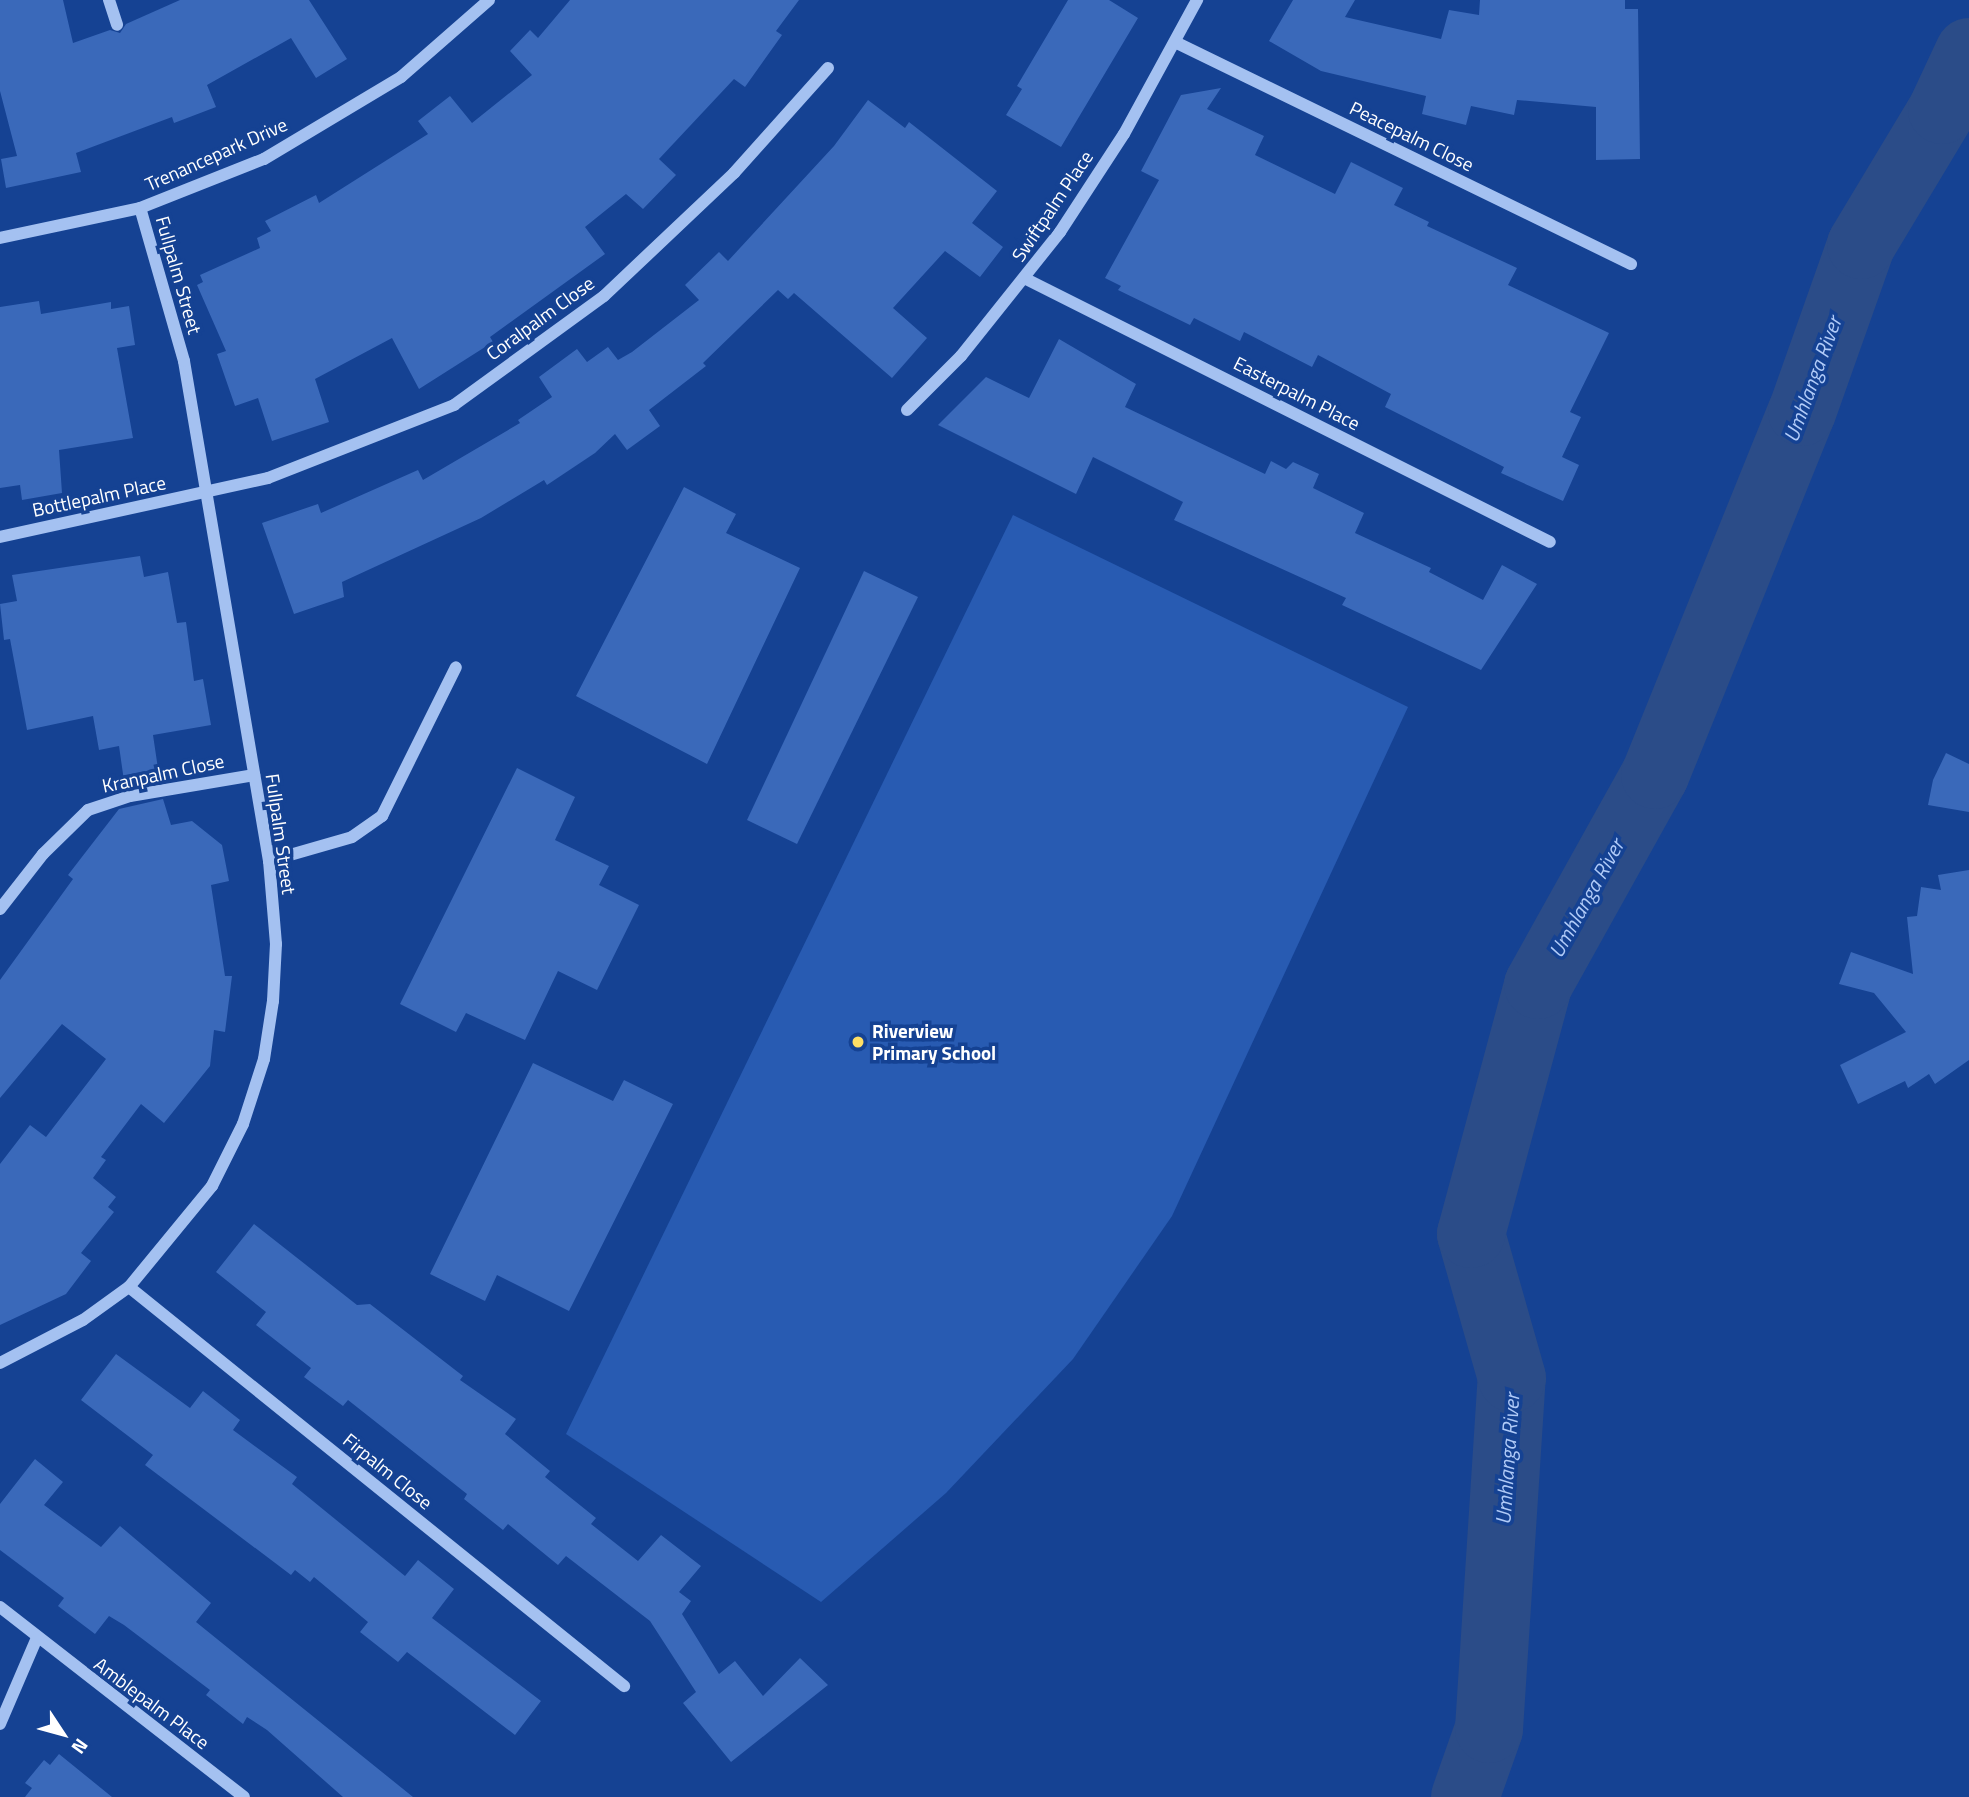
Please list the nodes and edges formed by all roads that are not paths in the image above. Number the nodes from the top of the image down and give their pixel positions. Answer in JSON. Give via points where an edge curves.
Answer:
{"nodes":[{"id":1,"x":108,"y":0,"type":"edge"},
{"id":2,"x":489,"y":0,"type":"edge"},
{"id":3,"x":1197,"y":0,"type":"edge"},
{"id":4,"x":117,"y":25,"type":"dead end"},
{"id":5,"x":1177,"y":43,"type":"junction"},
{"id":6,"x":828,"y":68,"type":"dead end"},
{"id":7,"x":140,"y":208,"type":"junction"},
{"id":8,"x":0,"y":238,"type":"edge"},
{"id":9,"x":1631,"y":264,"type":"dead end"},
{"id":10,"x":1026,"y":279,"type":"junction"},
{"id":11,"x":907,"y":411,"type":"dead end"},
{"id":12,"x":207,"y":493,"type":"junction"},
{"id":13,"x":0,"y":537,"type":"edge"},
{"id":14,"x":1550,"y":541,"type":"dead end"},
{"id":15,"x":456,"y":667,"type":"dead end"},
{"id":16,"x":254,"y":775,"type":"junction"},
{"id":17,"x":269,"y":861,"type":"junction"},
{"id":18,"x":0,"y":909,"type":"edge"},
{"id":19,"x":129,"y":1287,"type":"junction"},
{"id":20,"x":0,"y":1363,"type":"edge"},
{"id":21,"x":0,"y":1607,"type":"edge"},
{"id":22,"x":36,"y":1640,"type":"junction"},
{"id":23,"x":624,"y":1686,"type":"dead end"},
{"id":24,"x":0,"y":1724,"type":"edge"},
{"id":25,"x":244,"y":1797,"type":"edge"}],
"edges":[{"from":1,"to":4,"type":"street"},
{"from":2,"to":7,"type":"street","name":"Trenancepark Drive","via":[[401,77],[344,114],[264,159]]},
{"from":3,"to":5,"type":"street","name":"Swiftpalm Place"},
{"from":5,"to":9,"type":"street","name":"Peacepalm Close"},
{"from":5,"to":10,"type":"street","name":"Swiftpalm Place","via":[[1124,134]]},
{"from":6,"to":12,"type":"street","name":"Coralpalm Close","via":[[734,173],[604,296],[454,405],[268,478]]},
{"from":7,"to":8,"type":"street","name":"Trenancepark Drive"},
{"from":7,"to":12,"type":"street","name":"Fullpalm Street","via":[[184,361]]},
{"from":10,"to":11,"type":"street","name":"Swiftpalm Place"},
{"from":10,"to":14,"type":"street","name":"Easterpalm Place"},
{"from":12,"to":13,"type":"street","name":"Bottlepalm Place"},
{"from":12,"to":16,"type":"street","name":"Fullpalm Street"},
{"from":15,"to":17,"type":"street","via":[[382,816],[352,837]]},
{"from":16,"to":17,"type":"street","name":"Fullpalm Street"},
{"from":16,"to":18,"type":"street","name":"Kranpalm Close","via":[[130,796],[88,810],[43,854]]},
{"from":17,"to":19,"type":"street","name":"Fullpalm Street","via":[[275,944],[273,1001],[264,1059],[243,1124],[212,1186]]},
{"from":19,"to":20,"type":"street","name":"Fullpalm Street","via":[[83,1320]]},
{"from":19,"to":23,"type":"street","name":"Firpalm Close"},
{"from":21,"to":22,"type":"street","name":"Amblepalm Place"},
{"from":22,"to":24,"type":"street"},
{"from":22,"to":25,"type":"street","name":"Amblepalm Place"}]}
